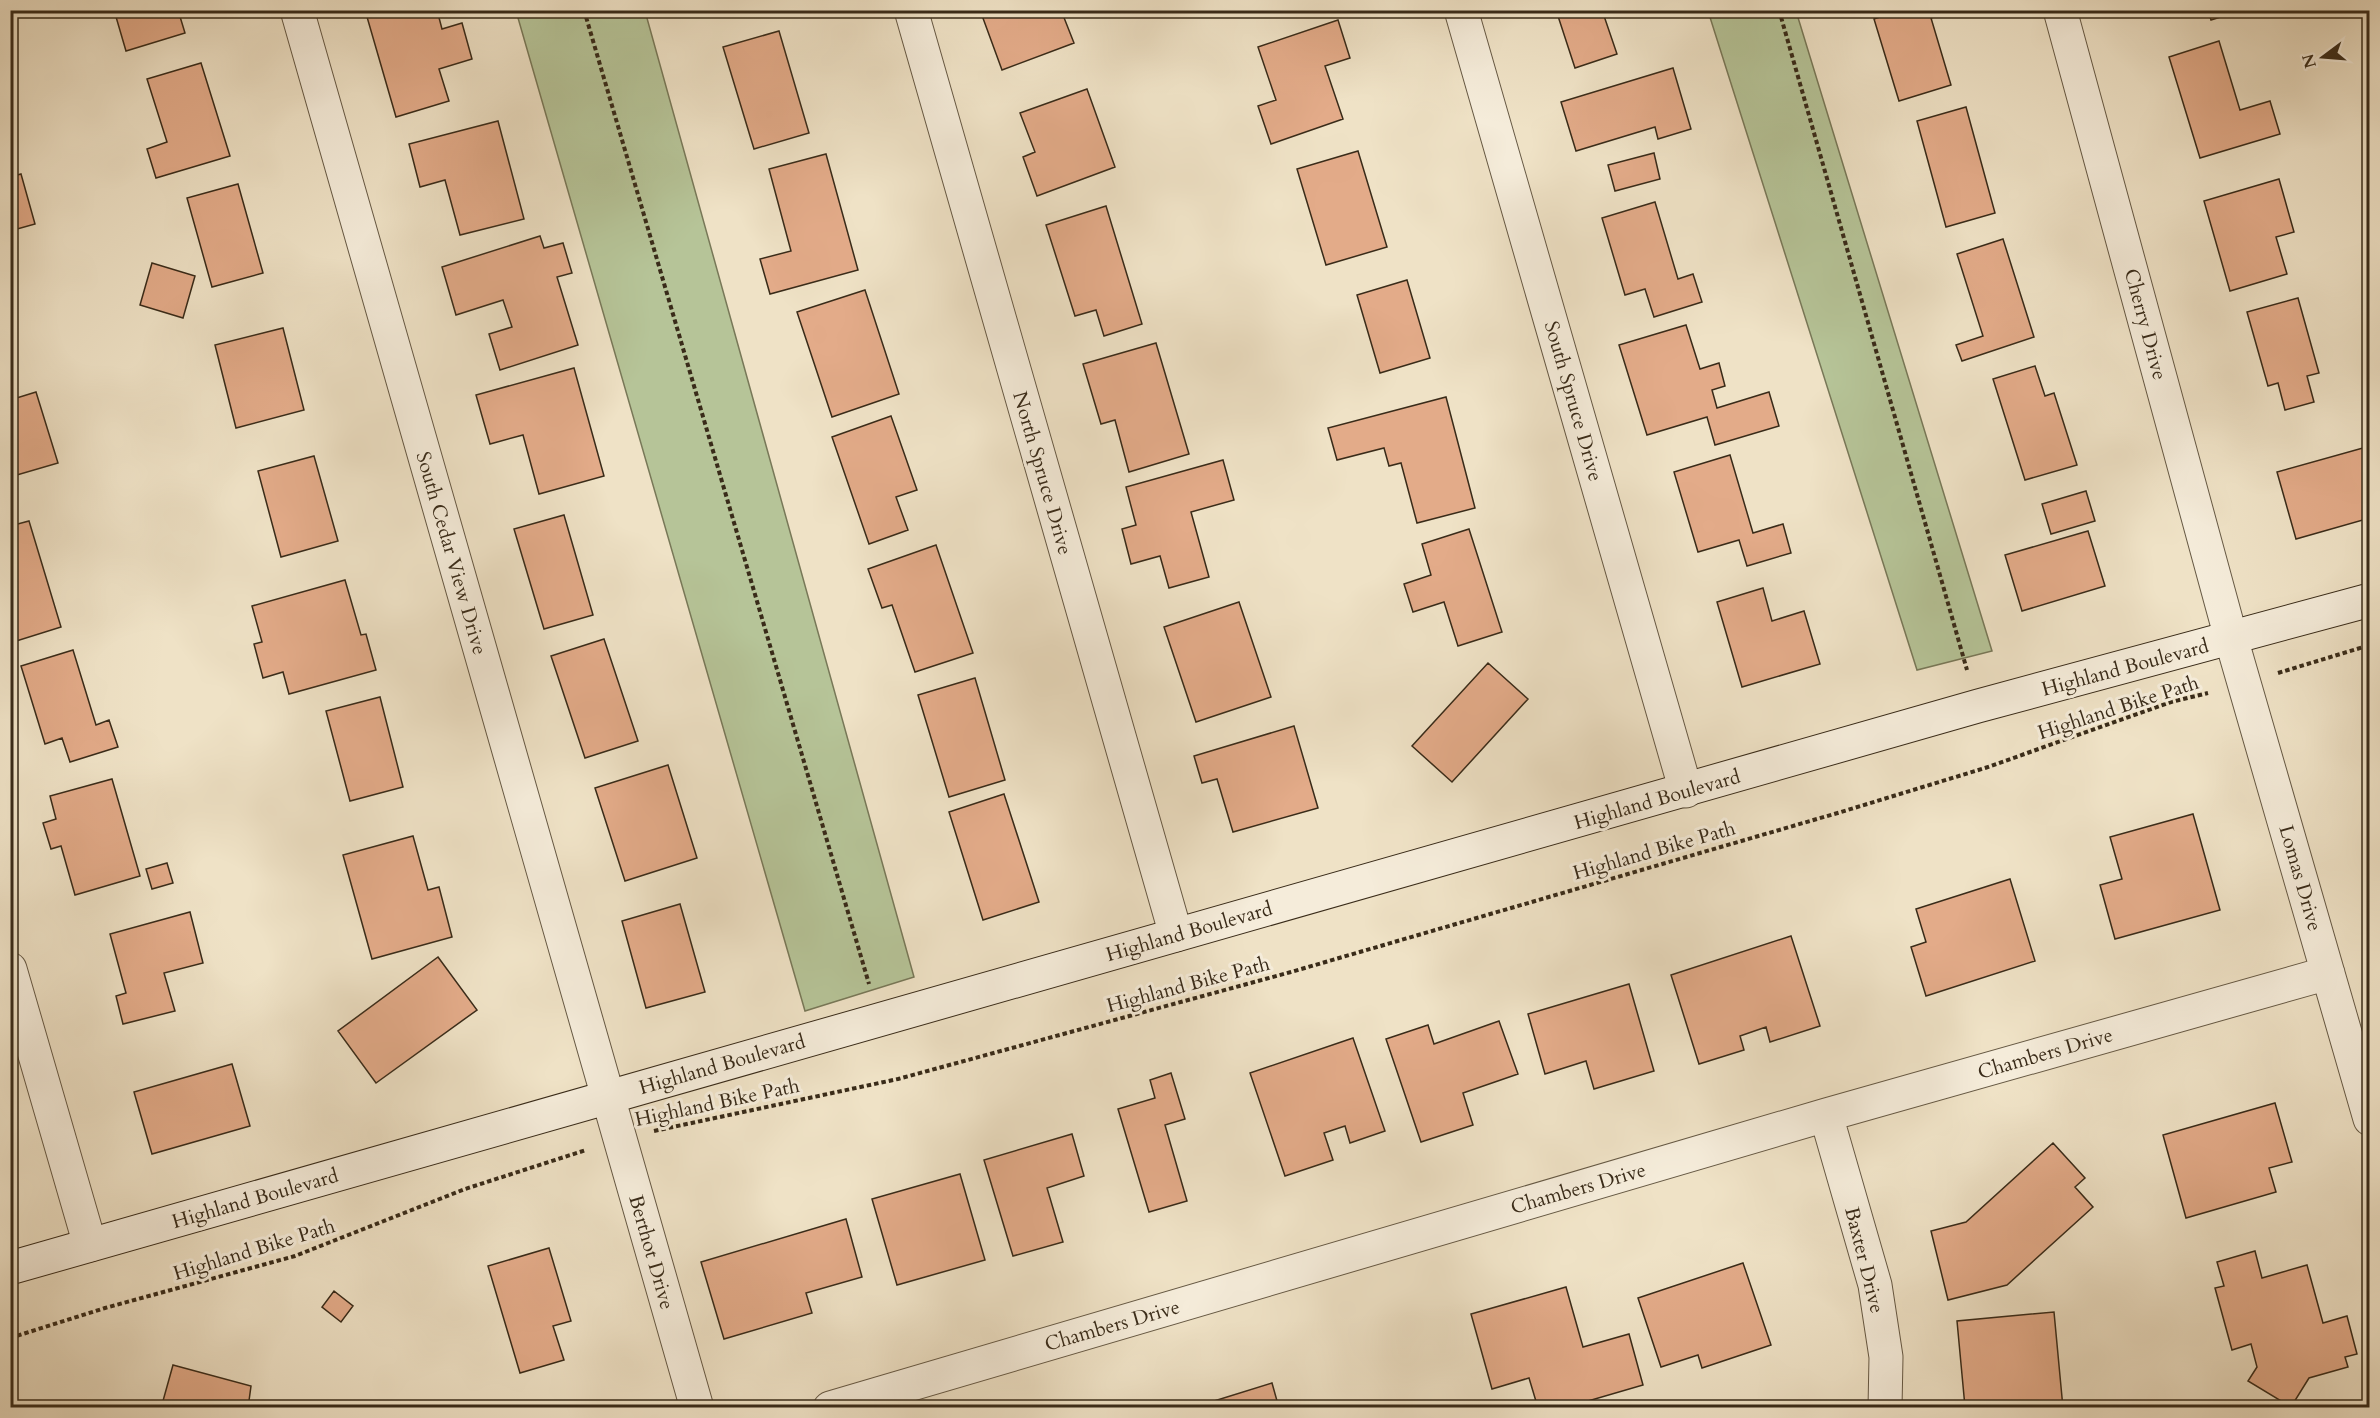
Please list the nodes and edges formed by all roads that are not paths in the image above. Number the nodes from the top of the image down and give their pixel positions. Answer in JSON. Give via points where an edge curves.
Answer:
{"nodes":[{"id":1,"x":297,"y":10,"type":"edge"},
{"id":2,"x":911,"y":10,"type":"edge"},
{"id":3,"x":1461,"y":10,"type":"edge"},
{"id":4,"x":2060,"y":10,"type":"edge"},
{"id":5,"x":2370,"y":600,"type":"edge"},
{"id":6,"x":2231,"y":638,"type":"junction"},
{"id":7,"x":1686,"y":790,"type":"junction"},
{"id":8,"x":1176,"y":935,"type":"junction"},
{"id":9,"x":10,"y":969,"type":"edge"},
{"id":10,"x":2328,"y":974,"type":"junction"},
{"id":11,"x":607,"y":1096,"type":"junction"},
{"id":12,"x":1826,"y":1114,"type":"junction"},
{"id":13,"x":2370,"y":1119,"type":"edge"},
{"id":14,"x":90,"y":1245,"type":"junction"},
{"id":15,"x":10,"y":1268,"type":"edge"},
{"id":16,"x":697,"y":1407,"type":"edge"},
{"id":17,"x":830,"y":1407,"type":"edge"},
{"id":18,"x":1885,"y":1407,"type":"edge"}],
"edges":[{"from":1,"to":11,"type":"street","name":"South Cedar View Drive"},
{"from":2,"to":8,"type":"street","name":"North Spruce Drive"},
{"from":3,"to":7,"type":"street","name":"South Spruce Drive"},
{"from":4,"to":6,"type":"street","name":"Cherry Drive"},
{"from":5,"to":6,"type":"street","name":"Highland Boulevard"},
{"from":6,"to":7,"type":"street","name":"Highland Boulevard"},
{"from":6,"to":10,"type":"street","name":"Lomas Drive"},
{"from":7,"to":8,"type":"street","name":"Highland Boulevard"},
{"from":8,"to":11,"type":"street","name":"Highland Boulevard"},
{"from":9,"to":14,"type":"street"},
{"from":10,"to":12,"type":"street","name":"Chambers Drive"},
{"from":10,"to":13,"type":"street","name":"Lomas Drive"},
{"from":11,"to":14,"type":"street","name":"Highland Boulevard"},
{"from":11,"to":16,"type":"street","name":"Berthot Drive"},
{"from":12,"to":17,"type":"street","name":"Chambers Drive"},
{"from":12,"to":18,"type":"street","name":"Baxter Drive","via":[[1875,1286],[1887,1358]]},
{"from":14,"to":15,"type":"street","name":"Highland Boulevard"}]}
